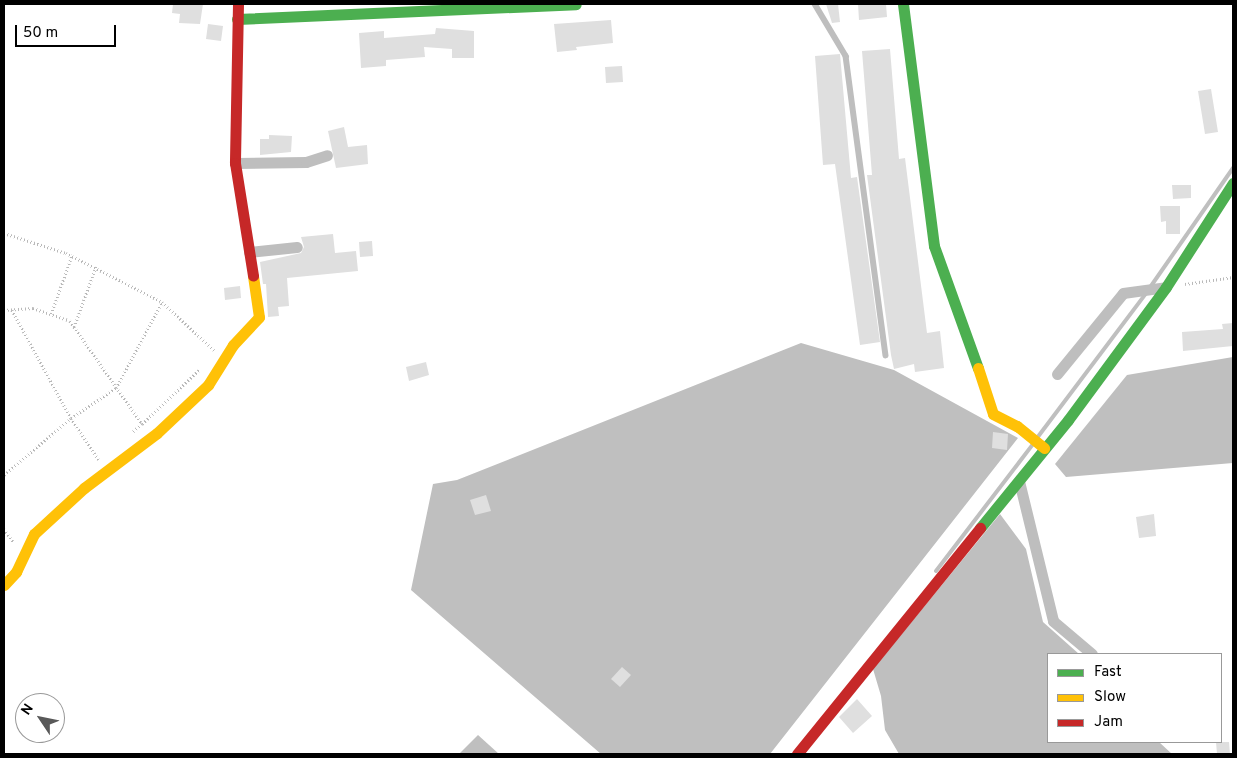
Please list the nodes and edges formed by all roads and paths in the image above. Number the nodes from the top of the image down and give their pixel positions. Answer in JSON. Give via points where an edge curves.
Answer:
{"nodes":[{"id":1,"x":238,"y":4,"type":"edge"},
{"id":2,"x":576,"y":4,"type":"edge"},
{"id":3,"x":815,"y":4,"type":"edge"},
{"id":4,"x":903,"y":4,"type":"edge"},
{"id":5,"x":237,"y":19,"type":"junction"},
{"id":6,"x":327,"y":155,"type":"dead end"},
{"id":7,"x":235,"y":163,"type":"junction"},
{"id":8,"x":1233,"y":183,"type":"edge"},
{"id":9,"x":4,"y":234,"type":"edge"},
{"id":10,"x":4,"y":240,"type":"edge"},
{"id":11,"x":297,"y":247,"type":"dead end"},
{"id":12,"x":249,"y":252,"type":"junction"},
{"id":13,"x":72,"y":255,"type":"junction"},
{"id":14,"x":96,"y":266,"type":"junction"},
{"id":15,"x":1233,"y":276,"type":"edge"},
{"id":16,"x":1166,"y":286,"type":"junction"},
{"id":17,"x":162,"y":302,"type":"junction"},
{"id":18,"x":4,"y":310,"type":"edge"},
{"id":19,"x":12,"y":310,"type":"junction"},
{"id":20,"x":51,"y":314,"type":"junction"},
{"id":21,"x":74,"y":327,"type":"junction"},
{"id":22,"x":217,"y":353,"type":"dead end"},
{"id":23,"x":886,"y":355,"type":"dead end"},
{"id":24,"x":204,"y":366,"type":"dead end"},
{"id":25,"x":1057,"y":374,"type":"dead end"},
{"id":26,"x":116,"y":388,"type":"junction"},
{"id":27,"x":71,"y":418,"type":"junction"},
{"id":28,"x":142,"y":424,"type":"junction"},
{"id":29,"x":128,"y":436,"type":"dead end"},
{"id":30,"x":1038,"y":443,"type":"junction"},
{"id":31,"x":107,"y":455,"type":"dead end"},
{"id":32,"x":100,"y":461,"type":"junction"},
{"id":33,"x":92,"y":468,"type":"dead end"},
{"id":34,"x":4,"y":475,"type":"edge"},
{"id":35,"x":1018,"y":481,"type":"junction"},
{"id":36,"x":4,"y":529,"type":"edge"},
{"id":37,"x":20,"y":536,"type":"dead end"},
{"id":38,"x":4,"y":585,"type":"edge"},
{"id":39,"x":1091,"y":653,"type":"edge"},
{"id":40,"x":798,"y":754,"type":"edge"}],
"edges":[{"from":1,"to":5,"type":"street"},
{"from":2,"to":5,"type":"street"},
{"from":3,"to":23,"type":"lane","via":[[846,56]]},
{"from":4,"to":30,"type":"street","via":[[940,269],[960,312],[993,414]]},
{"from":5,"to":7,"type":"street"},
{"from":6,"to":7,"type":"street","via":[[306,162]]},
{"from":7,"to":12,"type":"street"},
{"from":8,"to":16,"type":"street"},
{"from":9,"to":10,"type":"path"},
{"from":9,"to":13,"type":"path"},
{"from":11,"to":12,"type":"street"},
{"from":12,"to":38,"type":"street","via":[[258,317],[233,345],[208,385],[157,433],[84,488],[34,534],[16,572]]},
{"from":13,"to":14,"type":"path"},
{"from":13,"to":20,"type":"path"},
{"from":14,"to":17,"type":"path"},
{"from":14,"to":21,"type":"path"},
{"from":15,"to":16,"type":"path"},
{"from":16,"to":25,"type":"street","via":[[1123,293]]},
{"from":16,"to":30,"type":"street"},
{"from":17,"to":22,"type":"path"},
{"from":17,"to":26,"type":"path"},
{"from":18,"to":19,"type":"path"},
{"from":19,"to":20,"type":"path","via":[[33,308]]},
{"from":19,"to":27,"type":"path"},
{"from":20,"to":21,"type":"path","via":[[70,321]]},
{"from":21,"to":26,"type":"path"},
{"from":24,"to":28,"type":"path"},
{"from":26,"to":27,"type":"path"},
{"from":26,"to":28,"type":"path"},
{"from":27,"to":32,"type":"path"},
{"from":27,"to":34,"type":"path"},
{"from":28,"to":29,"type":"path"},
{"from":30,"to":35,"type":"street"},
{"from":31,"to":32,"type":"path"},
{"from":32,"to":33,"type":"path"},
{"from":35,"to":39,"type":"street","via":[[1052,621]]},
{"from":35,"to":40,"type":"street"},
{"from":36,"to":37,"type":"path","via":[[14,544]]}]}
